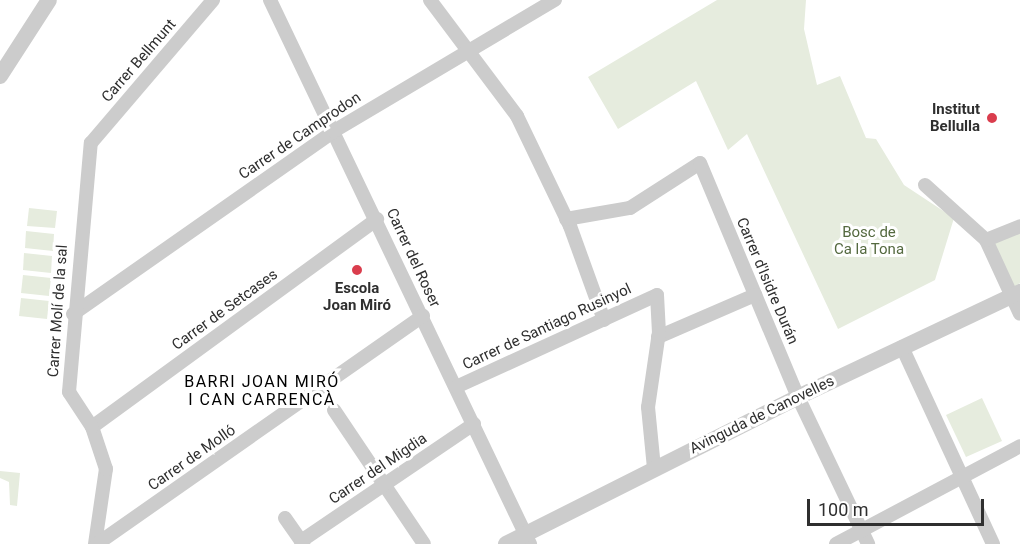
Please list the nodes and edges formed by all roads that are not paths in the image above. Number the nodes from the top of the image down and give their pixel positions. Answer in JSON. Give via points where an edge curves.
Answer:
{"nodes":[{"id":1,"x":49,"y":0,"type":"edge"},
{"id":2,"x":213,"y":0,"type":"edge"},
{"id":3,"x":270,"y":0,"type":"edge"},
{"id":4,"x":430,"y":0,"type":"edge"},
{"id":5,"x":555,"y":0,"type":"edge"},
{"id":6,"x":469,"y":51,"type":"junction"},
{"id":7,"x":0,"y":76,"type":"edge"},
{"id":8,"x":334,"y":130,"type":"junction"},
{"id":9,"x":91,"y":143,"type":"joint"},
{"id":10,"x":926,"y":185,"type":"dead end"},
{"id":11,"x":377,"y":219,"type":"junction"},
{"id":12,"x":566,"y":219,"type":"junction"},
{"id":13,"x":1020,"y":226,"type":"edge"},
{"id":14,"x":986,"y":240,"type":"junction"},
{"id":15,"x":1016,"y":294,"type":"edge"},
{"id":16,"x":755,"y":295,"type":"junction"},
{"id":17,"x":73,"y":314,"type":"junction"},
{"id":18,"x":1020,"y":314,"type":"edge"},
{"id":19,"x":423,"y":316,"type":"junction"},
{"id":20,"x":604,"y":320,"type":"junction"},
{"id":21,"x":658,"y":337,"type":"junction"},
{"id":22,"x":902,"y":347,"type":"junction"},
{"id":23,"x":456,"y":387,"type":"junction"},
{"id":24,"x":798,"y":398,"type":"junction"},
{"id":25,"x":334,"y":410,"type":"dead end"},
{"id":26,"x":474,"y":424,"type":"junction"},
{"id":27,"x":92,"y":427,"type":"junction"},
{"id":28,"x":1020,"y":446,"type":"edge"},
{"id":29,"x":654,"y":468,"type":"junction"},
{"id":30,"x":963,"y":478,"type":"junction"},
{"id":31,"x":384,"y":485,"type":"junction"},
{"id":32,"x":285,"y":518,"type":"dead end"},
{"id":33,"x":861,"y":531,"type":"junction"},
{"id":34,"x":527,"y":538,"type":"edge"},
{"id":35,"x":302,"y":543,"type":"edge"},
{"id":36,"x":96,"y":544,"type":"edge"},
{"id":37,"x":424,"y":544,"type":"edge"},
{"id":38,"x":506,"y":544,"type":"edge"},
{"id":39,"x":836,"y":544,"type":"edge"},
{"id":40,"x":868,"y":544,"type":"edge"},
{"id":41,"x":993,"y":544,"type":"edge"}],
"edges":[{"from":1,"to":7,"type":"street"},
{"from":2,"to":9,"type":"street","name":"Carrer Bellmunt"},
{"from":3,"to":8,"type":"street","name":"Carrer del Roser"},
{"from":4,"to":6,"type":"street"},
{"from":5,"to":6,"type":"street","name":"Carrer de Camprodon"},
{"from":6,"to":8,"type":"street","name":"Carrer de Camprodon"},
{"from":6,"to":12,"type":"street","via":[[517,116]]},
{"from":8,"to":11,"type":"street","name":"Carrer del Roser"},
{"from":8,"to":17,"type":"street","name":"Carrer de Camprodon"},
{"from":9,"to":17,"type":"street","name":"Carrer Molí de la sal"},
{"from":10,"to":14,"type":"street"},
{"from":11,"to":19,"type":"street","name":"Carrer del Roser"},
{"from":11,"to":27,"type":"street","name":"Carrer de Setcases"},
{"from":12,"to":16,"type":"street","name":"Carrer d'Isidre Durán","via":[[630,208],[700,163]]},
{"from":12,"to":20,"type":"street"},
{"from":13,"to":14,"type":"street"},
{"from":14,"to":15,"type":"street"},
{"from":15,"to":18,"type":"street"},
{"from":15,"to":22,"type":"street","name":"Avinguda de Canovelles"},
{"from":16,"to":21,"type":"street"},
{"from":16,"to":24,"type":"street","name":"Carrer d'Isidre Durán"},
{"from":17,"to":27,"type":"street","name":"Carrer Molí de la sal","via":[[69,392]]},
{"from":19,"to":23,"type":"street","name":"Carrer del Roser"},
{"from":19,"to":36,"type":"street","name":"Carrer de Molló"},
{"from":20,"to":21,"type":"street","name":"Carrer de Santiago Rusinyol","via":[[657,295]]},
{"from":20,"to":23,"type":"street","name":"Carrer de Santiago Rusinyol"},
{"from":21,"to":29,"type":"street","name":"Carrer de Santiago Rusinyol","via":[[648,407]]},
{"from":22,"to":24,"type":"street","name":"Avinguda de Canovelles"},
{"from":22,"to":30,"type":"street"},
{"from":23,"to":26,"type":"street","name":"Carrer del Roser"},
{"from":24,"to":29,"type":"street","name":"Avinguda de Canovelles"},
{"from":24,"to":33,"type":"street","name":"Carrer d'Isidre Durán"},
{"from":25,"to":31,"type":"street"},
{"from":26,"to":31,"type":"street","name":"Carrer del Migdia"},
{"from":26,"to":34,"type":"street","name":"Carrer del Roser"},
{"from":27,"to":36,"type":"street","name":"Carrer Molí de la sal","via":[[106,469]]},
{"from":28,"to":30,"type":"street"},
{"from":29,"to":34,"type":"street","name":"Avinguda de Canovelles"},
{"from":30,"to":33,"type":"street"},
{"from":30,"to":41,"type":"street"},
{"from":31,"to":35,"type":"street","name":"Carrer del Migdia"},
{"from":31,"to":37,"type":"street"},
{"from":32,"to":35,"type":"street"},
{"from":33,"to":39,"type":"street"},
{"from":33,"to":40,"type":"street","name":"Carrer d'Isidre Durán"},
{"from":34,"to":38,"type":"street","name":"Avinguda de Canovelles"}]}
